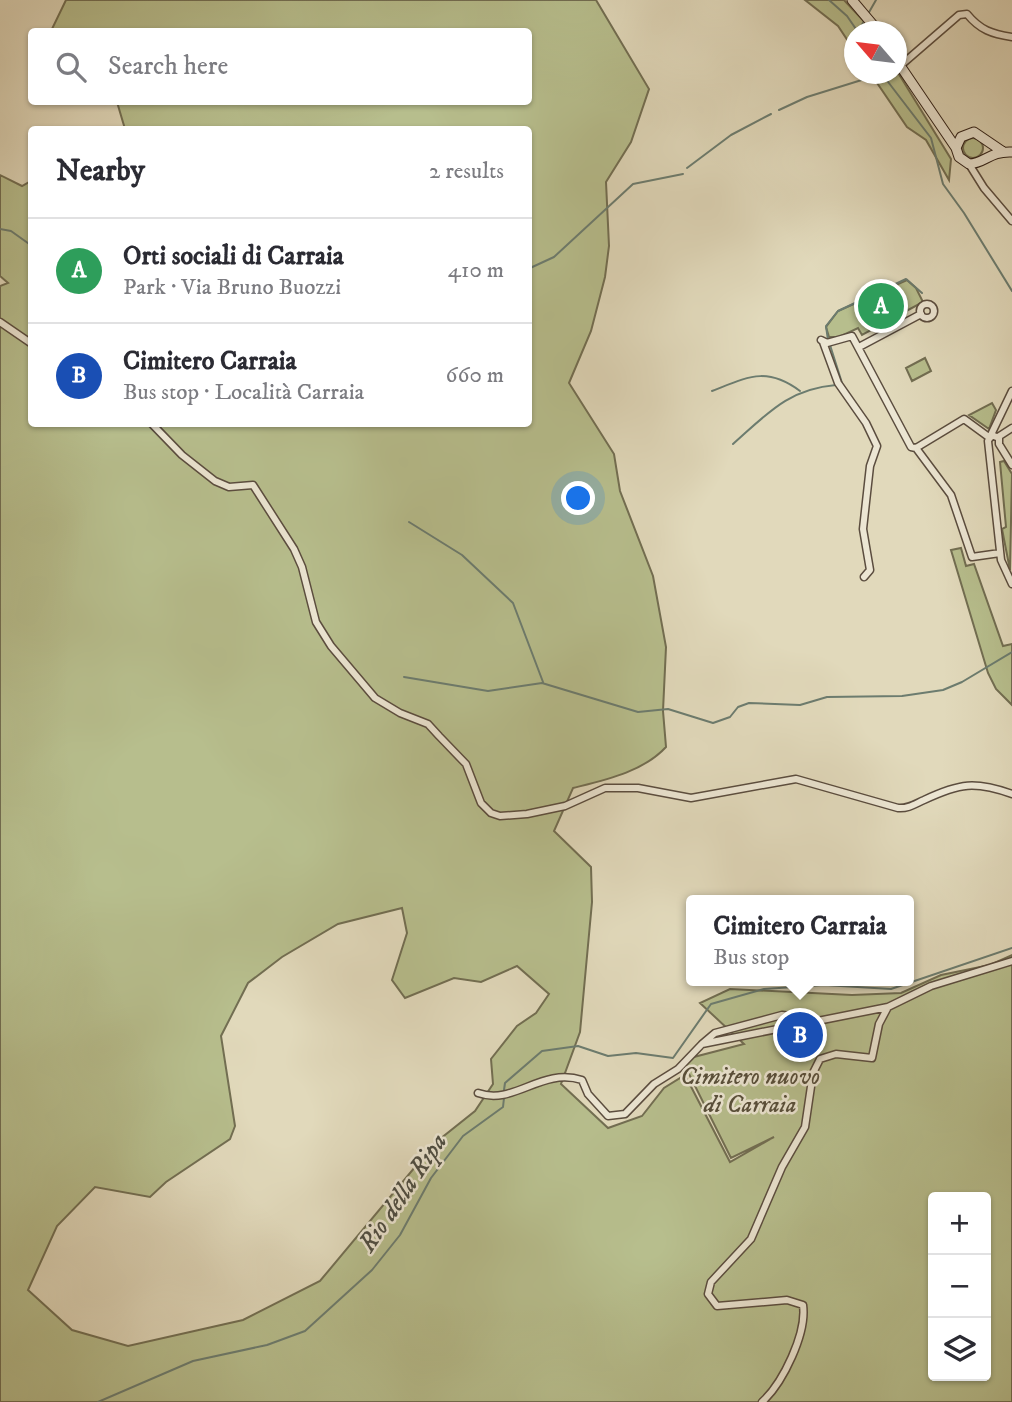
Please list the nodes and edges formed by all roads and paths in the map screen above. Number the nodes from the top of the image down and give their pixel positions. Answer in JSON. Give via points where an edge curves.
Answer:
{"nodes":[{"id":1,"x":852,"y":0,"type":"edge"},
{"id":2,"x":870,"y":21,"type":"edge"},
{"id":3,"x":1012,"y":37,"type":"edge"},
{"id":4,"x":907,"y":56,"type":"edge"},
{"id":5,"x":907,"y":76,"type":"edge"},
{"id":6,"x":947,"y":135,"type":"junction"},
{"id":7,"x":961,"y":136,"type":"junction"},
{"id":8,"x":988,"y":144,"type":"junction"},
{"id":9,"x":956,"y":148,"type":"junction"},
{"id":10,"x":1002,"y":151,"type":"junction"},
{"id":11,"x":1012,"y":152,"type":"edge"},
{"id":12,"x":983,"y":159,"type":"junction"},
{"id":13,"x":969,"y":164,"type":"junction"},
{"id":14,"x":978,"y":176,"type":"junction"},
{"id":15,"x":1012,"y":221,"type":"edge"},
{"id":16,"x":921,"y":314,"type":"dead end"},
{"id":17,"x":0,"y":322,"type":"edge"},
{"id":18,"x":28,"y":341,"type":"edge"},
{"id":19,"x":859,"y":347,"type":"junction"},
{"id":20,"x":1012,"y":391,"type":"edge"},
{"id":21,"x":155,"y":427,"type":"edge"},
{"id":22,"x":1012,"y":428,"type":"edge"},
{"id":23,"x":994,"y":440,"type":"junction"},
{"id":24,"x":916,"y":448,"type":"junction"},
{"id":25,"x":1012,"y":465,"type":"edge"},
{"id":26,"x":1000,"y":553,"type":"junction"},
{"id":27,"x":864,"y":577,"type":"dead end"},
{"id":28,"x":1012,"y":584,"type":"edge"},
{"id":29,"x":1012,"y":794,"type":"edge"},
{"id":30,"x":1012,"y":961,"type":"edge"},
{"id":31,"x":888,"y":1007,"type":"junction"},
{"id":32,"x":758,"y":1022,"type":"junction"},
{"id":33,"x":805,"y":1026,"type":"junction"},
{"id":34,"x":761,"y":1035,"type":"junction"},
{"id":35,"x":702,"y":1044,"type":"junction"},
{"id":36,"x":478,"y":1093,"type":"dead end"},
{"id":37,"x":762,"y":1402,"type":"edge"}],
"edges":[{"from":1,"to":2,"type":"main road"},
{"from":3,"to":4,"type":"street","via":[[992,34],[967,13]]},
{"from":5,"to":6,"type":"main road"},
{"from":6,"to":7,"type":"main road"},
{"from":6,"to":9,"type":"main road"},
{"from":7,"to":8,"type":"main road","via":[[974,132]]},
{"from":7,"to":9,"type":"main road"},
{"from":8,"to":10,"type":"main road"},
{"from":8,"to":12,"type":"main road"},
{"from":9,"to":13,"type":"main road"},
{"from":10,"to":11,"type":"main road"},
{"from":10,"to":12,"type":"main road"},
{"from":12,"to":13,"type":"main road"},
{"from":12,"to":14,"type":"street"},
{"from":13,"to":14,"type":"street"},
{"from":14,"to":15,"type":"street"},
{"from":16,"to":19,"type":"street"},
{"from":17,"to":18,"type":"street"},
{"from":19,"to":24,"type":"street","via":[[905,438]]},
{"from":19,"to":27,"type":"street","via":[[849,335],[822,341],[838,383],[877,446],[864,500],[870,570]]},
{"from":20,"to":23,"type":"street"},
{"from":21,"to":29,"type":"street","via":[[215,481],[229,487],[255,487],[294,549],[316,622],[327,640],[375,698],[428,724],[466,764],[481,803],[491,814],[527,814],[565,806],[605,788],[638,788],[691,798],[796,779],[898,808],[971,784]]},
{"from":22,"to":23,"type":"street"},
{"from":23,"to":24,"type":"street","via":[[964,419]]},
{"from":23,"to":25,"type":"street"},
{"from":23,"to":26,"type":"street"},
{"from":24,"to":26,"type":"street","via":[[951,495],[972,557]]},
{"from":26,"to":28,"type":"street"},
{"from":30,"to":31,"type":"street","via":[[930,986]]},
{"from":31,"to":33,"type":"street"},
{"from":31,"to":37,"type":"street","via":[[872,1058],[836,1054],[820,1059],[813,1073],[805,1127],[751,1239],[711,1282],[708,1294],[717,1306],[787,1300],[803,1305],[804,1317],[787,1368],[773,1393]]},
{"from":32,"to":33,"type":"street","via":[[791,1016]]},
{"from":32,"to":34,"type":"street"},
{"from":32,"to":35,"type":"street","via":[[715,1032]]},
{"from":33,"to":34,"type":"street"},
{"from":34,"to":35,"type":"street"},
{"from":35,"to":36,"type":"street","via":[[625,1114],[608,1116],[582,1080],[566,1075],[513,1093],[488,1097]]}]}
